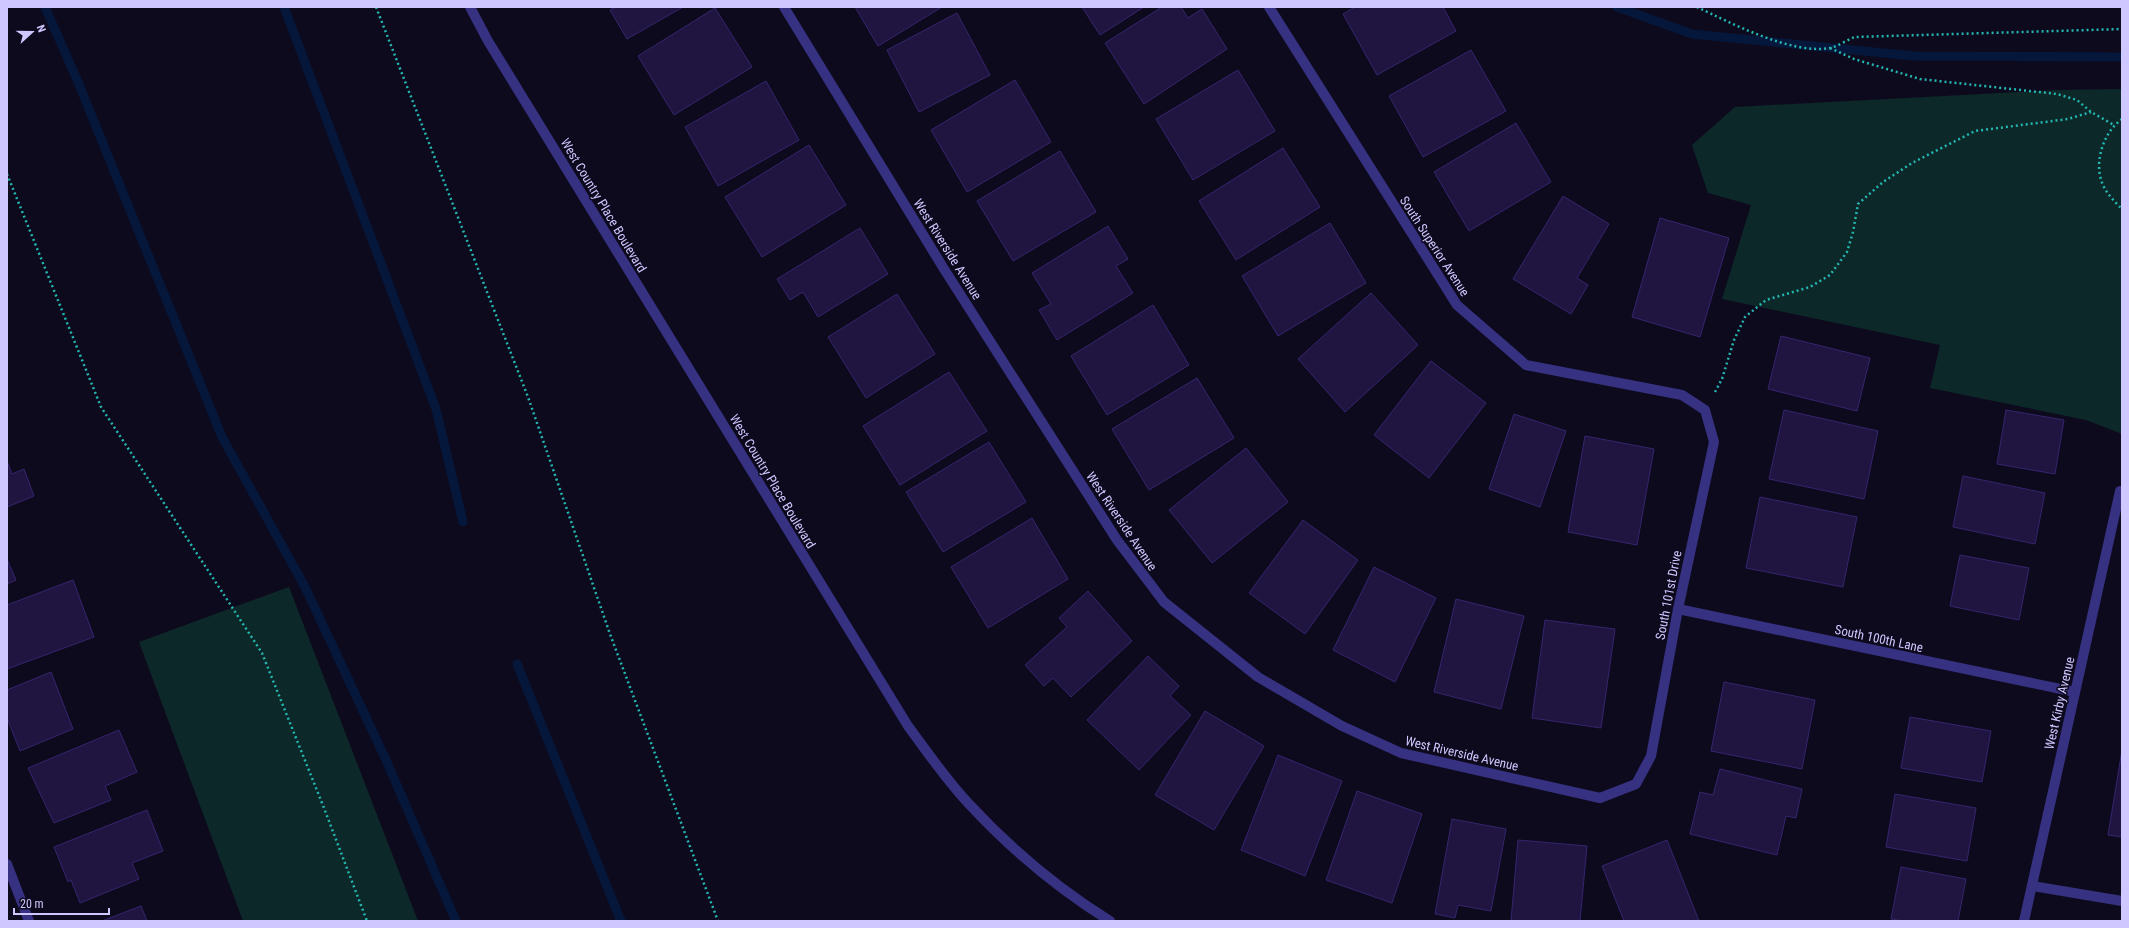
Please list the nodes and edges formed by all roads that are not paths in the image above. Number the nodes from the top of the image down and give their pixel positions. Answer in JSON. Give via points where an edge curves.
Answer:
{"nodes":[{"id":1,"x":470,"y":7,"type":"edge"},
{"id":2,"x":784,"y":7,"type":"edge"},
{"id":3,"x":1269,"y":7,"type":"edge"},
{"id":4,"x":1705,"y":410,"type":"joint"},
{"id":5,"x":2121,"y":492,"type":"edge"},
{"id":6,"x":1678,"y":609,"type":"junction"},
{"id":7,"x":2075,"y":692,"type":"junction"},
{"id":8,"x":1636,"y":784,"type":"joint"},
{"id":9,"x":7,"y":864,"type":"edge"},
{"id":10,"x":2032,"y":886,"type":"junction"},
{"id":11,"x":2122,"y":901,"type":"edge"},
{"id":12,"x":29,"y":921,"type":"edge"},
{"id":13,"x":1110,"y":921,"type":"edge"},
{"id":14,"x":2024,"y":921,"type":"edge"}],
"edges":[{"from":1,"to":13,"type":"street","name":"West Country Place Boulevard","via":[[488,41],[908,726],[970,805],[1031,864],[1088,908]]},
{"from":2,"to":8,"type":"street","name":"West Riverside Avenue","via":[[944,269],[1117,540],[1164,602],[1258,677],[1342,726],[1401,753],[1600,798]]},
{"from":3,"to":4,"type":"street","name":"South Superior Avenue","via":[[1458,305],[1526,365],[1682,395]]},
{"from":4,"to":6,"type":"street","name":"South 101st Drive","via":[[1714,442]]},
{"from":5,"to":7,"type":"street","name":"West Kirby Avenue"},
{"from":6,"to":7,"type":"street","name":"South 100th Lane"},
{"from":6,"to":8,"type":"street","name":"South 101st Drive","via":[[1652,756]]},
{"from":7,"to":10,"type":"street","name":"West Kirby Avenue"},
{"from":9,"to":12,"type":"street"},
{"from":10,"to":11,"type":"street"},
{"from":10,"to":14,"type":"street","name":"West Kirby Avenue"}]}
